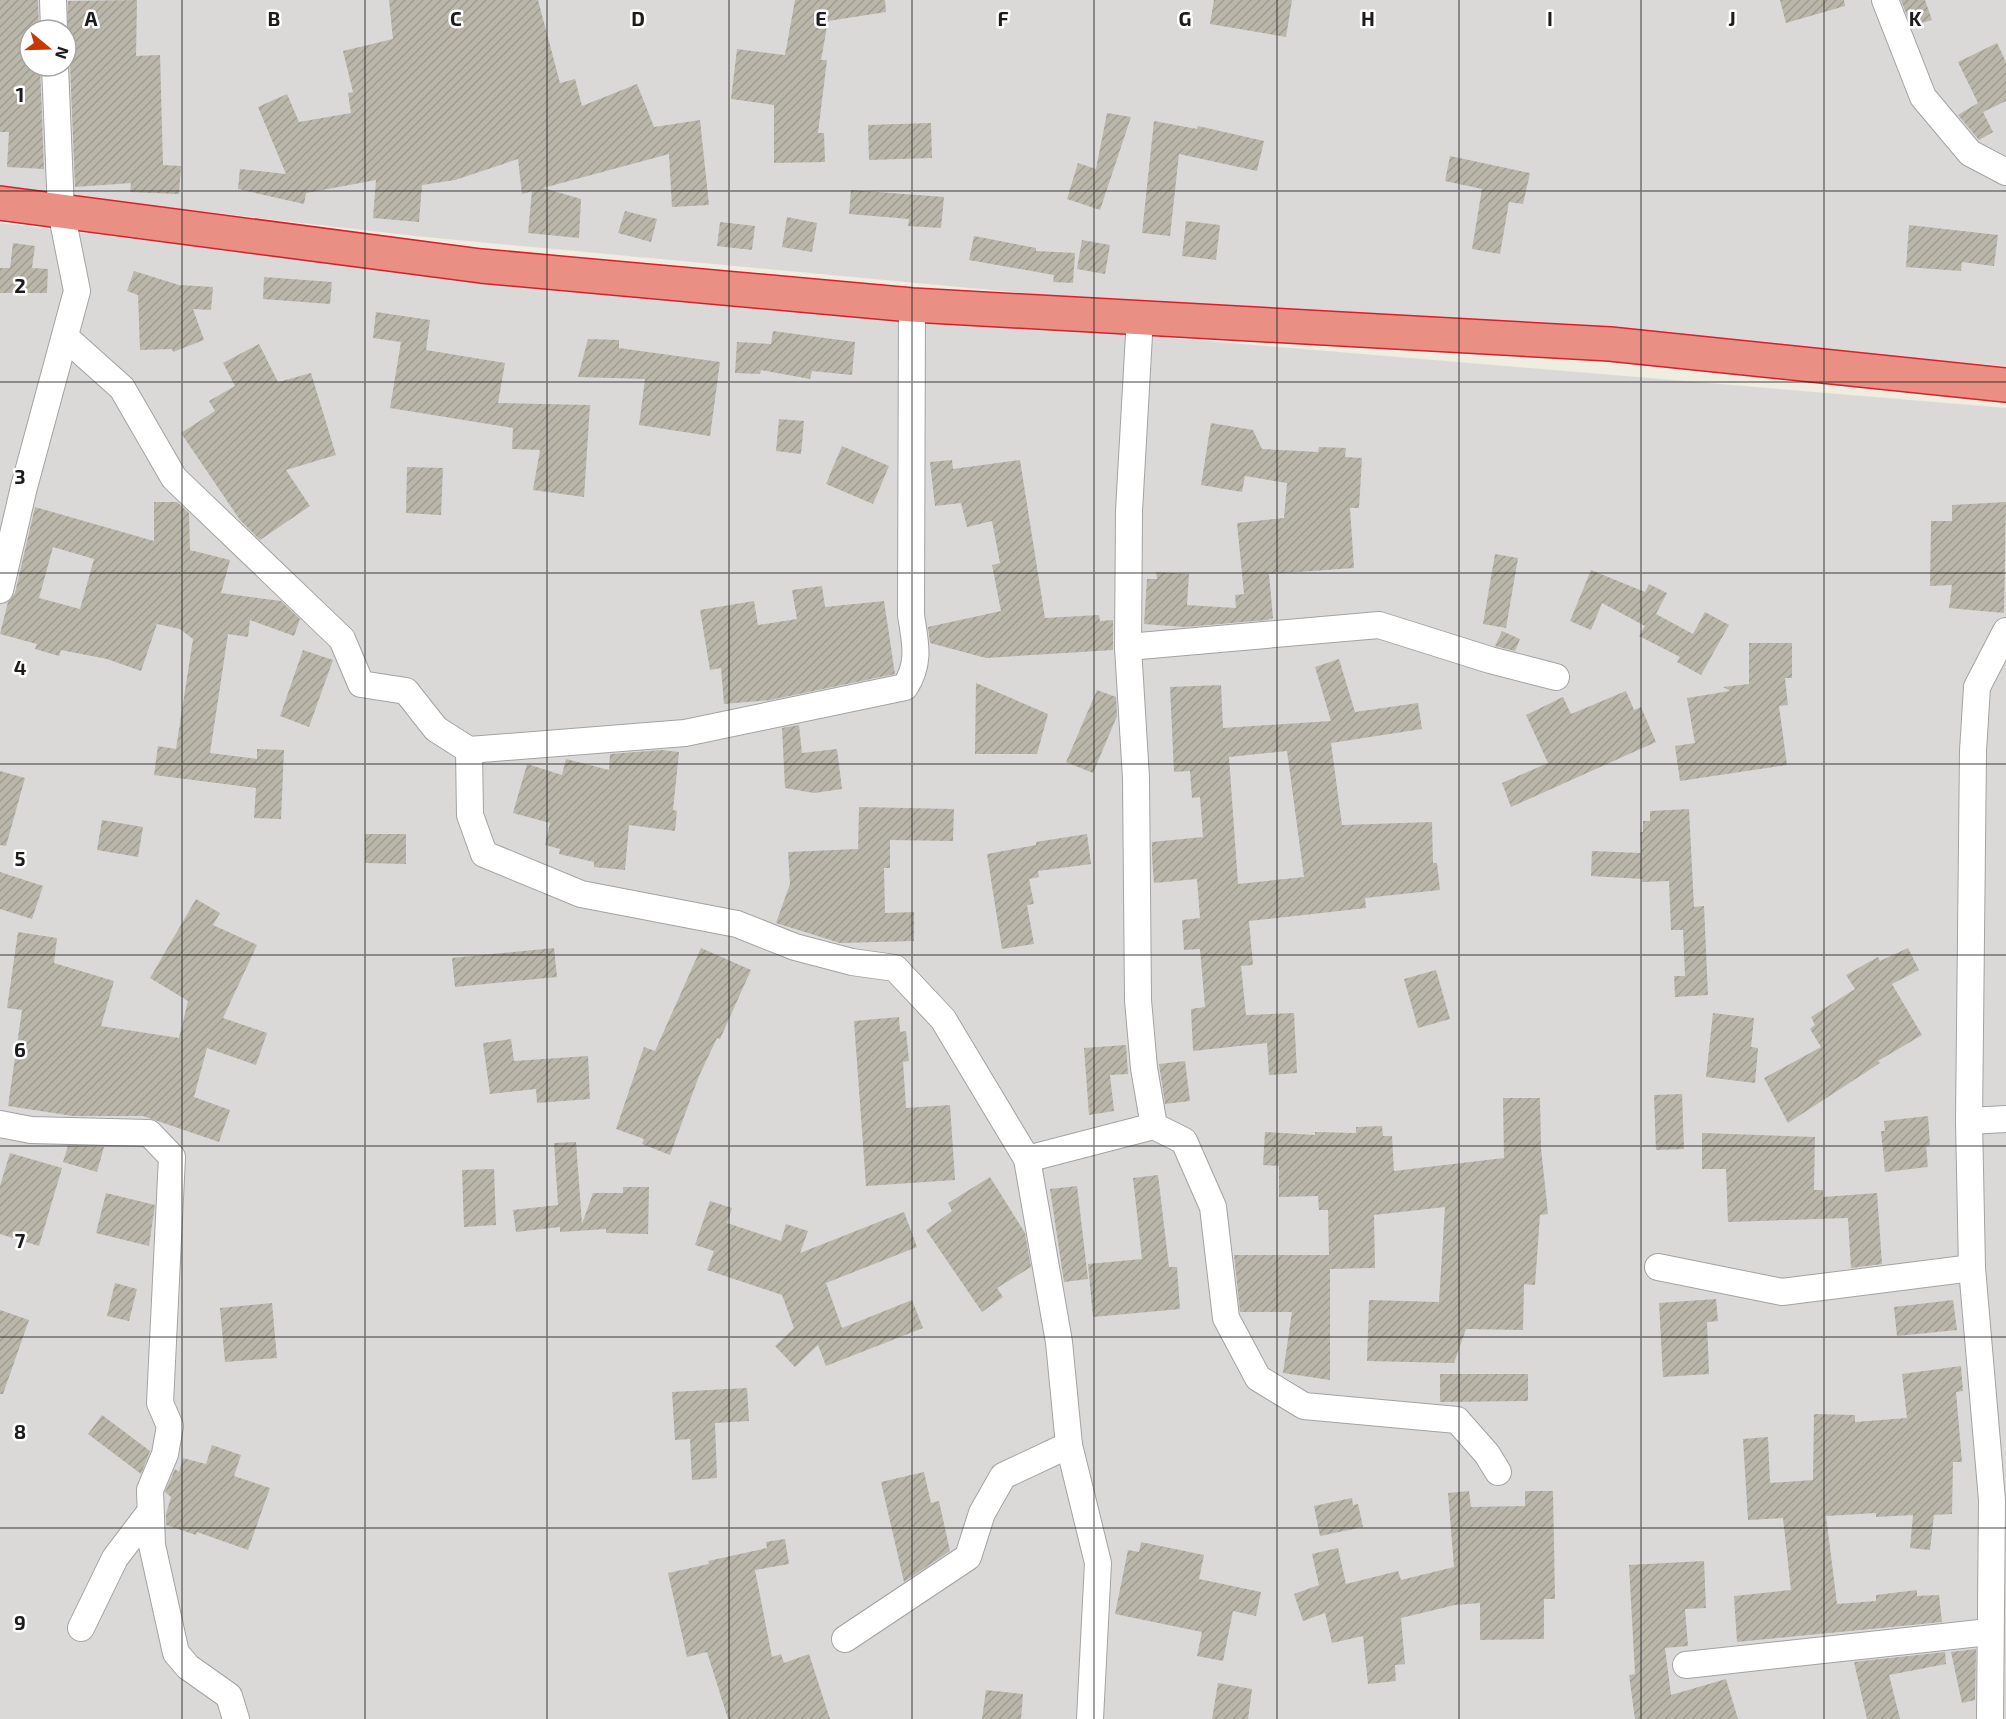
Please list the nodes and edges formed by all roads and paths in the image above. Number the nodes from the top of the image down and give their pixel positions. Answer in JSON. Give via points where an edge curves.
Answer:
{"nodes":[{"id":1,"x":53,"y":0,"type":"edge"},
{"id":2,"x":1885,"y":0,"type":"edge"},
{"id":3,"x":54,"y":18,"type":"edge"},
{"id":4,"x":55,"y":78,"type":"edge"},
{"id":5,"x":2006,"y":172,"type":"edge"},
{"id":6,"x":0,"y":203,"type":"edge"},
{"id":7,"x":61,"y":211,"type":"junction"},
{"id":8,"x":912,"y":305,"type":"junction"},
{"id":9,"x":1140,"y":317,"type":"junction"},
{"id":10,"x":65,"y":337,"type":"junction"},
{"id":11,"x":2006,"y":385,"type":"edge"},
{"id":12,"x":0,"y":590,"type":"edge"},
{"id":13,"x":2006,"y":631,"type":"edge"},
{"id":14,"x":1128,"y":647,"type":"junction"},
{"id":15,"x":1556,"y":676,"type":"dead end"},
{"id":16,"x":469,"y":750,"type":"junction"},
{"id":17,"x":2006,"y":1119,"type":"edge"},
{"id":18,"x":1969,"y":1121,"type":"junction"},
{"id":19,"x":0,"y":1124,"type":"edge"},
{"id":20,"x":1154,"y":1126,"type":"junction"},
{"id":21,"x":1027,"y":1159,"type":"junction"},
{"id":22,"x":1658,"y":1267,"type":"dead end"},
{"id":23,"x":1972,"y":1268,"type":"junction"},
{"id":24,"x":1069,"y":1445,"type":"junction"},
{"id":25,"x":1498,"y":1472,"type":"dead end"},
{"id":26,"x":1999,"y":1497,"type":"edge"},
{"id":27,"x":150,"y":1512,"type":"junction"},
{"id":28,"x":81,"y":1628,"type":"dead end"},
{"id":29,"x":1989,"y":1632,"type":"junction"},
{"id":30,"x":845,"y":1639,"type":"dead end"},
{"id":31,"x":1686,"y":1665,"type":"dead end"},
{"id":32,"x":236,"y":1719,"type":"edge"},
{"id":33,"x":1090,"y":1719,"type":"edge"},
{"id":34,"x":1990,"y":1719,"type":"edge"}],
"edges":[{"from":1,"to":3,"type":"street"},
{"from":2,"to":5,"type":"street","via":[[1923,97],[1970,153]]},
{"from":4,"to":7,"type":"street"},
{"from":6,"to":7,"type":"highway"},
{"from":7,"to":8,"type":"highway","via":[[481,266]]},
{"from":7,"to":10,"type":"street","via":[[76,291]]},
{"from":8,"to":9,"type":"highway"},
{"from":8,"to":16,"type":"street","via":[[911,615],[918,658],[905,687],[685,733]]},
{"from":9,"to":11,"type":"highway","via":[[1610,344]]},
{"from":9,"to":14,"type":"street","via":[[1129,512]]},
{"from":10,"to":12,"type":"street"},
{"from":10,"to":16,"type":"street","via":[[122,388],[174,478],[342,639],[361,684],[406,691],[436,729]]},
{"from":13,"to":18,"type":"street","via":[[1977,687]]},
{"from":14,"to":15,"type":"street","via":[[1379,625]]},
{"from":14,"to":20,"type":"street","via":[[1136,778],[1138,1000]]},
{"from":16,"to":21,"type":"street","via":[[470,815],[484,854],[581,894],[737,924],[795,947],[895,968],[943,1019]]},
{"from":17,"to":18,"type":"street"},
{"from":18,"to":23,"type":"street"},
{"from":19,"to":27,"type":"street","via":[[31,1130],[149,1133],[172,1157],[160,1403],[170,1426],[165,1454],[150,1490]]},
{"from":20,"to":21,"type":"street"},
{"from":20,"to":25,"type":"street","via":[[1184,1141],[1213,1207],[1226,1318],[1258,1378],[1304,1406],[1457,1420]]},
{"from":21,"to":24,"type":"street","via":[[1059,1342]]},
{"from":22,"to":23,"type":"street","via":[[1782,1292]]},
{"from":23,"to":26,"type":"street"},
{"from":24,"to":30,"type":"street","via":[[1003,1476],[982,1514],[968,1557]]},
{"from":24,"to":33,"type":"street","via":[[1098,1563]]},
{"from":26,"to":29,"type":"street"},
{"from":27,"to":28,"type":"street","via":[[115,1558]]},
{"from":27,"to":32,"type":"street","via":[[152,1545],[176,1653],[229,1696]]},
{"from":29,"to":31,"type":"street"},
{"from":29,"to":34,"type":"street"}]}
